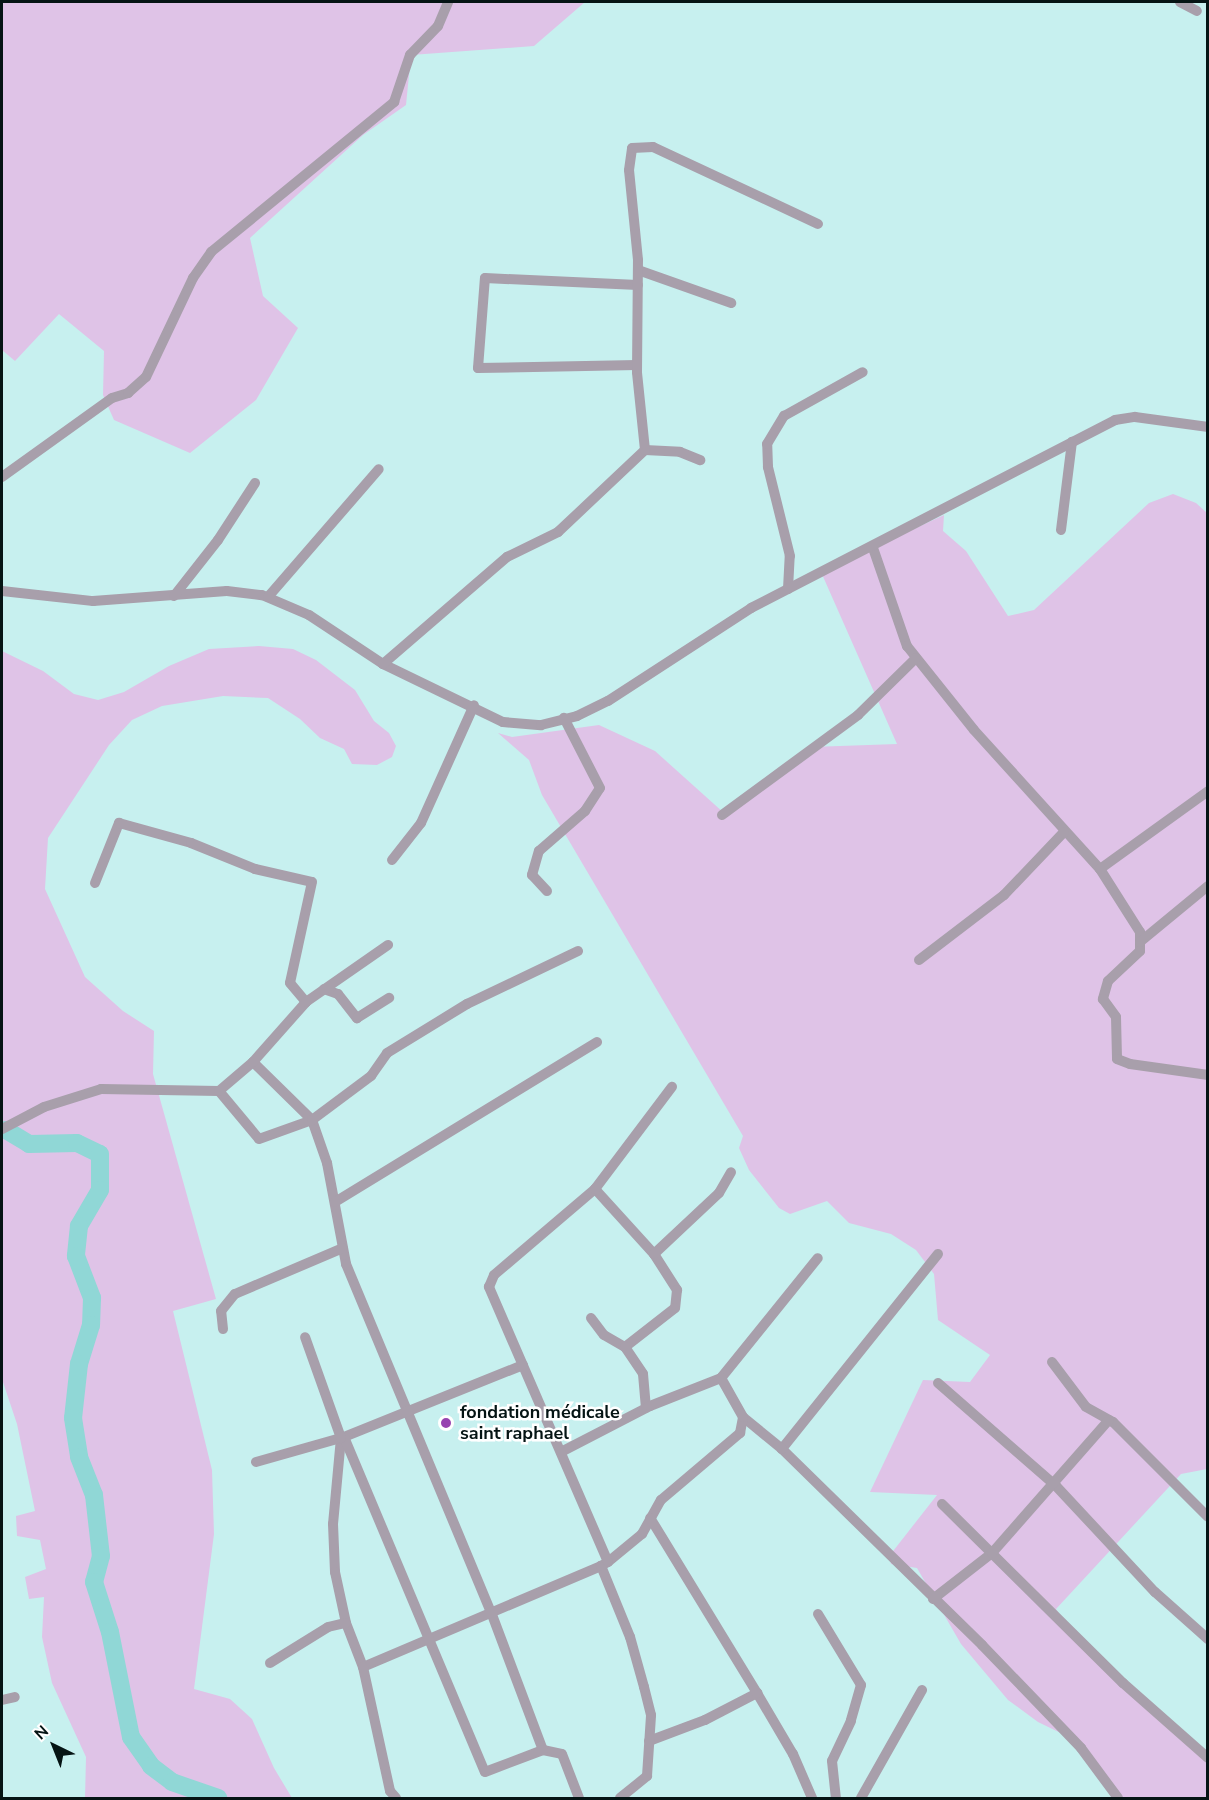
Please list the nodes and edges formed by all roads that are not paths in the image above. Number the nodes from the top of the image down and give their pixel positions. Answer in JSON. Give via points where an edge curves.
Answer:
{"nodes":[{"id":1,"x":448,"y":2,"type":"edge"},
{"id":2,"x":1180,"y":2,"type":"edge"},
{"id":3,"x":1197,"y":11,"type":"dead end"},
{"id":4,"x":818,"y":225,"type":"dead end"},
{"id":5,"x":638,"y":270,"type":"junction"},
{"id":6,"x":638,"y":285,"type":"junction"},
{"id":7,"x":731,"y":303,"type":"dead end"},
{"id":8,"x":637,"y":365,"type":"junction"},
{"id":9,"x":863,"y":372,"type":"dead end"},
{"id":10,"x":1208,"y":427,"type":"edge"},
{"id":11,"x":1072,"y":442,"type":"junction"},
{"id":12,"x":645,"y":450,"type":"junction"},
{"id":13,"x":700,"y":460,"type":"dead end"},
{"id":14,"x":379,"y":469,"type":"dead end"},
{"id":15,"x":2,"y":477,"type":"edge"},
{"id":16,"x":255,"y":483,"type":"dead end"},
{"id":17,"x":1061,"y":530,"type":"dead end"},
{"id":18,"x":873,"y":548,"type":"junction"},
{"id":19,"x":788,"y":589,"type":"junction"},
{"id":20,"x":2,"y":591,"type":"edge"},
{"id":21,"x":174,"y":596,"type":"junction"},
{"id":22,"x":268,"y":597,"type":"junction"},
{"id":23,"x":916,"y":658,"type":"junction"},
{"id":24,"x":383,"y":664,"type":"junction"},
{"id":25,"x":474,"y":705,"type":"junction"},
{"id":26,"x":564,"y":718,"type":"junction"},
{"id":27,"x":1208,"y":791,"type":"edge"},
{"id":28,"x":722,"y":815,"type":"dead end"},
{"id":29,"x":1064,"y":832,"type":"junction"},
{"id":30,"x":392,"y":860,"type":"dead end"},
{"id":31,"x":1100,"y":869,"type":"junction"},
{"id":32,"x":95,"y":884,"type":"dead end"},
{"id":33,"x":1208,"y":886,"type":"edge"},
{"id":34,"x":547,"y":891,"type":"dead end"},
{"id":35,"x":1140,"y":942,"type":"junction"},
{"id":36,"x":388,"y":945,"type":"dead end"},
{"id":37,"x":578,"y":951,"type":"dead end"},
{"id":38,"x":919,"y":960,"type":"dead end"},
{"id":39,"x":324,"y":989,"type":"junction"},
{"id":40,"x":389,"y":998,"type":"dead end"},
{"id":41,"x":306,"y":1002,"type":"junction"},
{"id":42,"x":597,"y":1042,"type":"dead end"},
{"id":43,"x":253,"y":1062,"type":"junction"},
{"id":44,"x":1208,"y":1075,"type":"edge"},
{"id":45,"x":672,"y":1087,"type":"dead end"},
{"id":46,"x":219,"y":1091,"type":"junction"},
{"id":47,"x":312,"y":1120,"type":"junction"},
{"id":48,"x":2,"y":1129,"type":"edge"},
{"id":49,"x":731,"y":1172,"type":"dead end"},
{"id":50,"x":595,"y":1189,"type":"junction"},
{"id":51,"x":335,"y":1202,"type":"junction"},
{"id":52,"x":343,"y":1248,"type":"junction"},
{"id":53,"x":654,"y":1254,"type":"junction"},
{"id":54,"x":938,"y":1254,"type":"dead end"},
{"id":55,"x":818,"y":1258,"type":"dead end"},
{"id":56,"x":591,"y":1318,"type":"dead end"},
{"id":57,"x":223,"y":1329,"type":"dead end"},
{"id":58,"x":305,"y":1337,"type":"dead end"},
{"id":59,"x":625,"y":1347,"type":"junction"},
{"id":60,"x":1052,"y":1362,"type":"dead end"},
{"id":61,"x":523,"y":1365,"type":"junction"},
{"id":62,"x":721,"y":1378,"type":"junction"},
{"id":63,"x":938,"y":1383,"type":"dead end"},
{"id":64,"x":646,"y":1408,"type":"junction"},
{"id":65,"x":408,"y":1413,"type":"junction"},
{"id":66,"x":743,"y":1417,"type":"junction"},
{"id":67,"x":1109,"y":1420,"type":"junction"},
{"id":68,"x":342,"y":1437,"type":"junction"},
{"id":69,"x":782,"y":1449,"type":"junction"},
{"id":70,"x":561,"y":1452,"type":"junction"},
{"id":71,"x":256,"y":1462,"type":"dead end"},
{"id":72,"x":1051,"y":1482,"type":"junction"},
{"id":73,"x":942,"y":1504,"type":"dead end"},
{"id":74,"x":1208,"y":1517,"type":"edge"},
{"id":75,"x":650,"y":1518,"type":"junction"},
{"id":76,"x":992,"y":1553,"type":"junction"},
{"id":77,"x":604,"y":1564,"type":"junction"},
{"id":78,"x":933,"y":1599,"type":"junction"},
{"id":79,"x":491,"y":1612,"type":"junction"},
{"id":80,"x":818,"y":1614,"type":"dead end"},
{"id":81,"x":346,"y":1623,"type":"junction"},
{"id":82,"x":430,"y":1638,"type":"junction"},
{"id":83,"x":1208,"y":1639,"type":"edge"},
{"id":84,"x":270,"y":1663,"type":"dead end"},
{"id":85,"x":363,"y":1667,"type":"junction"},
{"id":86,"x":922,"y":1690,"type":"dead end"},
{"id":87,"x":757,"y":1693,"type":"junction"},
{"id":88,"x":15,"y":1697,"type":"dead end"},
{"id":89,"x":2,"y":1700,"type":"edge"},
{"id":90,"x":649,"y":1741,"type":"junction"},
{"id":91,"x":543,"y":1750,"type":"junction"},
{"id":92,"x":1208,"y":1758,"type":"edge"},
{"id":93,"x":396,"y":1798,"type":"edge"},
{"id":94,"x":579,"y":1798,"type":"edge"},
{"id":95,"x":620,"y":1798,"type":"edge"},
{"id":96,"x":812,"y":1798,"type":"edge"},
{"id":97,"x":836,"y":1798,"type":"edge"},
{"id":98,"x":861,"y":1798,"type":"edge"},
{"id":99,"x":1118,"y":1798,"type":"edge"}],
"edges":[{"from":1,"to":15,"type":"street","via":[[438,26],[411,55],[394,102],[211,252],[193,278],[146,377]]},
{"from":2,"to":3,"type":"street"},
{"from":4,"to":5,"type":"street","via":[[653,147],[632,148],[629,170]]},
{"from":5,"to":6,"type":"street"},
{"from":5,"to":7,"type":"street"},
{"from":6,"to":8,"type":"street"},
{"from":6,"to":8,"type":"street","via":[[485,278],[478,368]]},
{"from":8,"to":12,"type":"street"},
{"from":9,"to":19,"type":"street","via":[[784,416],[767,444],[768,467],[790,556]]},
{"from":10,"to":11,"type":"street","via":[[1135,417],[1115,420]]},
{"from":11,"to":17,"type":"street"},
{"from":11,"to":18,"type":"street"},
{"from":12,"to":13,"type":"street","via":[[680,452]]},
{"from":12,"to":24,"type":"street","via":[[558,532],[507,556]]},
{"from":14,"to":22,"type":"street"},
{"from":16,"to":21,"type":"street","via":[[218,540]]},
{"from":18,"to":19,"type":"street"},
{"from":18,"to":23,"type":"street","via":[[907,646]]},
{"from":19,"to":26,"type":"street","via":[[751,608],[608,701]]},
{"from":20,"to":21,"type":"street","via":[[93,601]]},
{"from":21,"to":22,"type":"street","via":[[227,591]]},
{"from":22,"to":24,"type":"street","via":[[309,615]]},
{"from":23,"to":28,"type":"street","via":[[858,715]]},
{"from":23,"to":29,"type":"street"},
{"from":24,"to":25,"type":"street"},
{"from":25,"to":26,"type":"street","via":[[503,722],[530,726]]},
{"from":25,"to":30,"type":"street","via":[[421,823]]},
{"from":26,"to":34,"type":"street","via":[[600,788],[585,811],[539,851],[532,875]]},
{"from":27,"to":31,"type":"street"},
{"from":29,"to":31,"type":"street"},
{"from":29,"to":38,"type":"street","via":[[1004,895]]},
{"from":31,"to":35,"type":"street","via":[[1140,932]]},
{"from":32,"to":41,"type":"street","via":[[119,824],[191,843],[255,869],[312,882],[290,983]]},
{"from":33,"to":35,"type":"street"},
{"from":35,"to":44,"type":"street","via":[[1140,951],[1108,981],[1103,999],[1116,1017],[1117,1059]]},
{"from":36,"to":39,"type":"street"},
{"from":37,"to":47,"type":"street","via":[[467,1004],[387,1053],[371,1076]]},
{"from":39,"to":40,"type":"street","via":[[338,994],[357,1018]]},
{"from":39,"to":41,"type":"street"},
{"from":41,"to":43,"type":"street"},
{"from":42,"to":51,"type":"street"},
{"from":43,"to":46,"type":"street"},
{"from":43,"to":47,"type":"street"},
{"from":45,"to":50,"type":"street"},
{"from":46,"to":47,"type":"street","via":[[259,1139]]},
{"from":46,"to":48,"type":"street","via":[[101,1089],[44,1107]]},
{"from":47,"to":51,"type":"street"},
{"from":49,"to":53,"type":"street","via":[[719,1193]]},
{"from":50,"to":53,"type":"street"},
{"from":50,"to":61,"type":"street","via":[[490,1280],[489,1287]]},
{"from":51,"to":52,"type":"street"},
{"from":52,"to":57,"type":"street","via":[[235,1294],[221,1311]]},
{"from":52,"to":65,"type":"street"},
{"from":53,"to":59,"type":"street","via":[[677,1290],[678,1300],[675,1308]]},
{"from":54,"to":69,"type":"street"},
{"from":55,"to":62,"type":"street"},
{"from":56,"to":59,"type":"street","via":[[604,1335]]},
{"from":58,"to":68,"type":"street"},
{"from":59,"to":64,"type":"street","via":[[643,1374]]},
{"from":60,"to":67,"type":"street","via":[[1086,1407]]},
{"from":61,"to":65,"type":"street"},
{"from":61,"to":70,"type":"street"},
{"from":62,"to":64,"type":"street"},
{"from":62,"to":66,"type":"street"},
{"from":63,"to":72,"type":"street"},
{"from":64,"to":70,"type":"street"},
{"from":65,"to":68,"type":"street"},
{"from":65,"to":79,"type":"street"},
{"from":66,"to":69,"type":"street"},
{"from":66,"to":75,"type":"street","via":[[740,1433],[661,1500]]},
{"from":67,"to":72,"type":"street"},
{"from":67,"to":74,"type":"street"},
{"from":68,"to":71,"type":"street"},
{"from":68,"to":81,"type":"street","via":[[333,1524],[337,1587]]},
{"from":68,"to":82,"type":"street"},
{"from":69,"to":78,"type":"street"},
{"from":70,"to":77,"type":"street"},
{"from":72,"to":76,"type":"street"},
{"from":72,"to":83,"type":"street","via":[[1155,1592]]},
{"from":73,"to":76,"type":"street"},
{"from":75,"to":77,"type":"street","via":[[642,1534]]},
{"from":75,"to":87,"type":"street"},
{"from":76,"to":78,"type":"street"},
{"from":76,"to":92,"type":"street","via":[[1123,1683]]},
{"from":77,"to":79,"type":"street"},
{"from":77,"to":90,"type":"street","via":[[630,1637],[651,1715]]},
{"from":78,"to":99,"type":"street","via":[[1082,1748]]},
{"from":79,"to":82,"type":"street"},
{"from":79,"to":91,"type":"street"},
{"from":80,"to":97,"type":"street","via":[[861,1685],[851,1721],[832,1761]]},
{"from":81,"to":84,"type":"street","via":[[328,1627]]},
{"from":81,"to":85,"type":"street"},
{"from":82,"to":85,"type":"street"},
{"from":82,"to":91,"type":"street","via":[[485,1773]]},
{"from":85,"to":93,"type":"street","via":[[390,1791]]},
{"from":86,"to":98,"type":"street"},
{"from":87,"to":90,"type":"street","via":[[705,1720]]},
{"from":87,"to":96,"type":"street","via":[[793,1754]]},
{"from":88,"to":89,"type":"street"},
{"from":90,"to":95,"type":"street","via":[[647,1776]]},
{"from":91,"to":94,"type":"street","via":[[562,1754]]}]}
